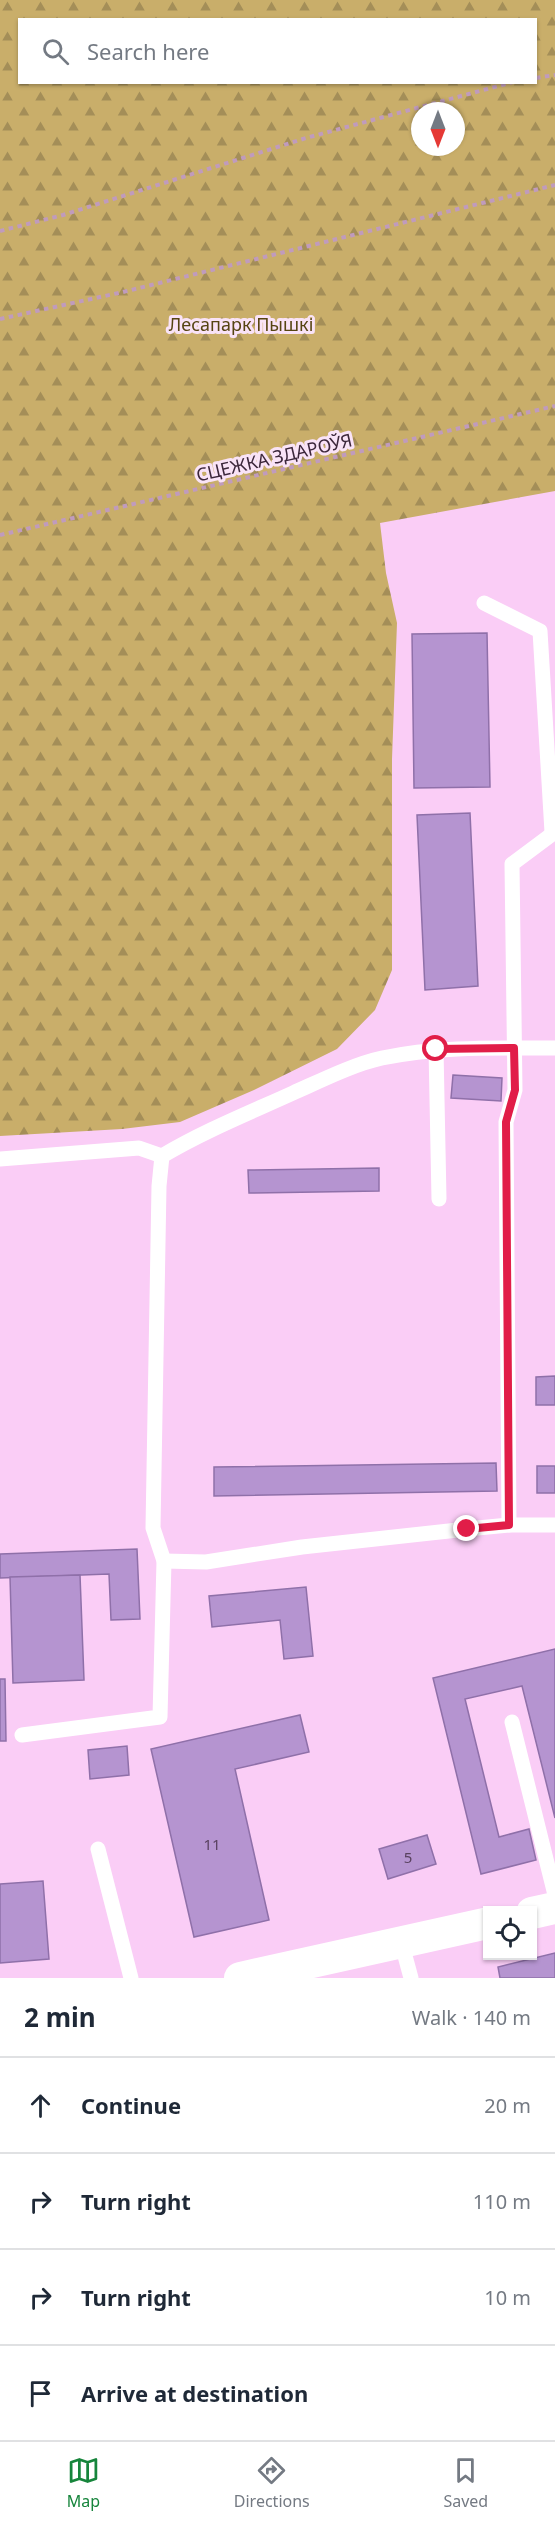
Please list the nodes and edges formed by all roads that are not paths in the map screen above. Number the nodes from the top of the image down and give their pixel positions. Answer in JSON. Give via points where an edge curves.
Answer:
{"nodes":[{"id":1,"x":484,"y":603,"type":"dead end"},
{"id":2,"x":554,"y":832,"type":"edge"},
{"id":3,"x":514,"y":1048,"type":"junction"},
{"id":4,"x":555,"y":1048,"type":"edge"},
{"id":5,"x":436,"y":1049,"type":"junction"},
{"id":6,"x":162,"y":1156,"type":"junction"},
{"id":7,"x":0,"y":1159,"type":"edge"},
{"id":8,"x":439,"y":1199,"type":"dead end"},
{"id":9,"x":509,"y":1525,"type":"junction"},
{"id":10,"x":555,"y":1525,"type":"edge"},
{"id":11,"x":164,"y":1561,"type":"junction"},
{"id":12,"x":512,"y":1722,"type":"dead end"},
{"id":13,"x":22,"y":1735,"type":"dead end"},
{"id":14,"x":98,"y":1849,"type":"dead end"},
{"id":15,"x":555,"y":1896,"type":"edge"},
{"id":16,"x":555,"y":1908,"type":"edge"},
{"id":17,"x":537,"y":1912,"type":"edge"},
{"id":18,"x":483,"y":1924,"type":"edge"},
{"id":19,"x":401,"y":1941,"type":"junction"},
{"id":20,"x":131,"y":1978,"type":"edge"},
{"id":21,"x":240,"y":1978,"type":"edge"},
{"id":22,"x":411,"y":1978,"type":"edge"}],
"edges":[{"from":1,"to":2,"type":"lane","via":[[540,632]]},
{"from":2,"to":3,"type":"lane","via":[[512,864]]},
{"from":3,"to":4,"type":"lane"},
{"from":3,"to":5,"type":"lane"},
{"from":3,"to":9,"type":"lane","via":[[515,1090],[506,1122]]},
{"from":5,"to":6,"type":"lane","via":[[380,1058],[346,1071],[217,1127]]},
{"from":5,"to":8,"type":"lane"},
{"from":6,"to":7,"type":"lane","via":[[139,1148]]},
{"from":6,"to":11,"type":"lane","via":[[153,1528]]},
{"from":9,"to":10,"type":"lane"},
{"from":9,"to":11,"type":"lane","via":[[206,1562]]},
{"from":11,"to":13,"type":"lane","via":[[160,1717]]},
{"from":12,"to":15,"type":"lane"},
{"from":14,"to":20,"type":"lane"},
{"from":16,"to":17,"type":"street"},
{"from":18,"to":19,"type":"street"},
{"from":19,"to":21,"type":"street"},
{"from":19,"to":22,"type":"lane"}]}
